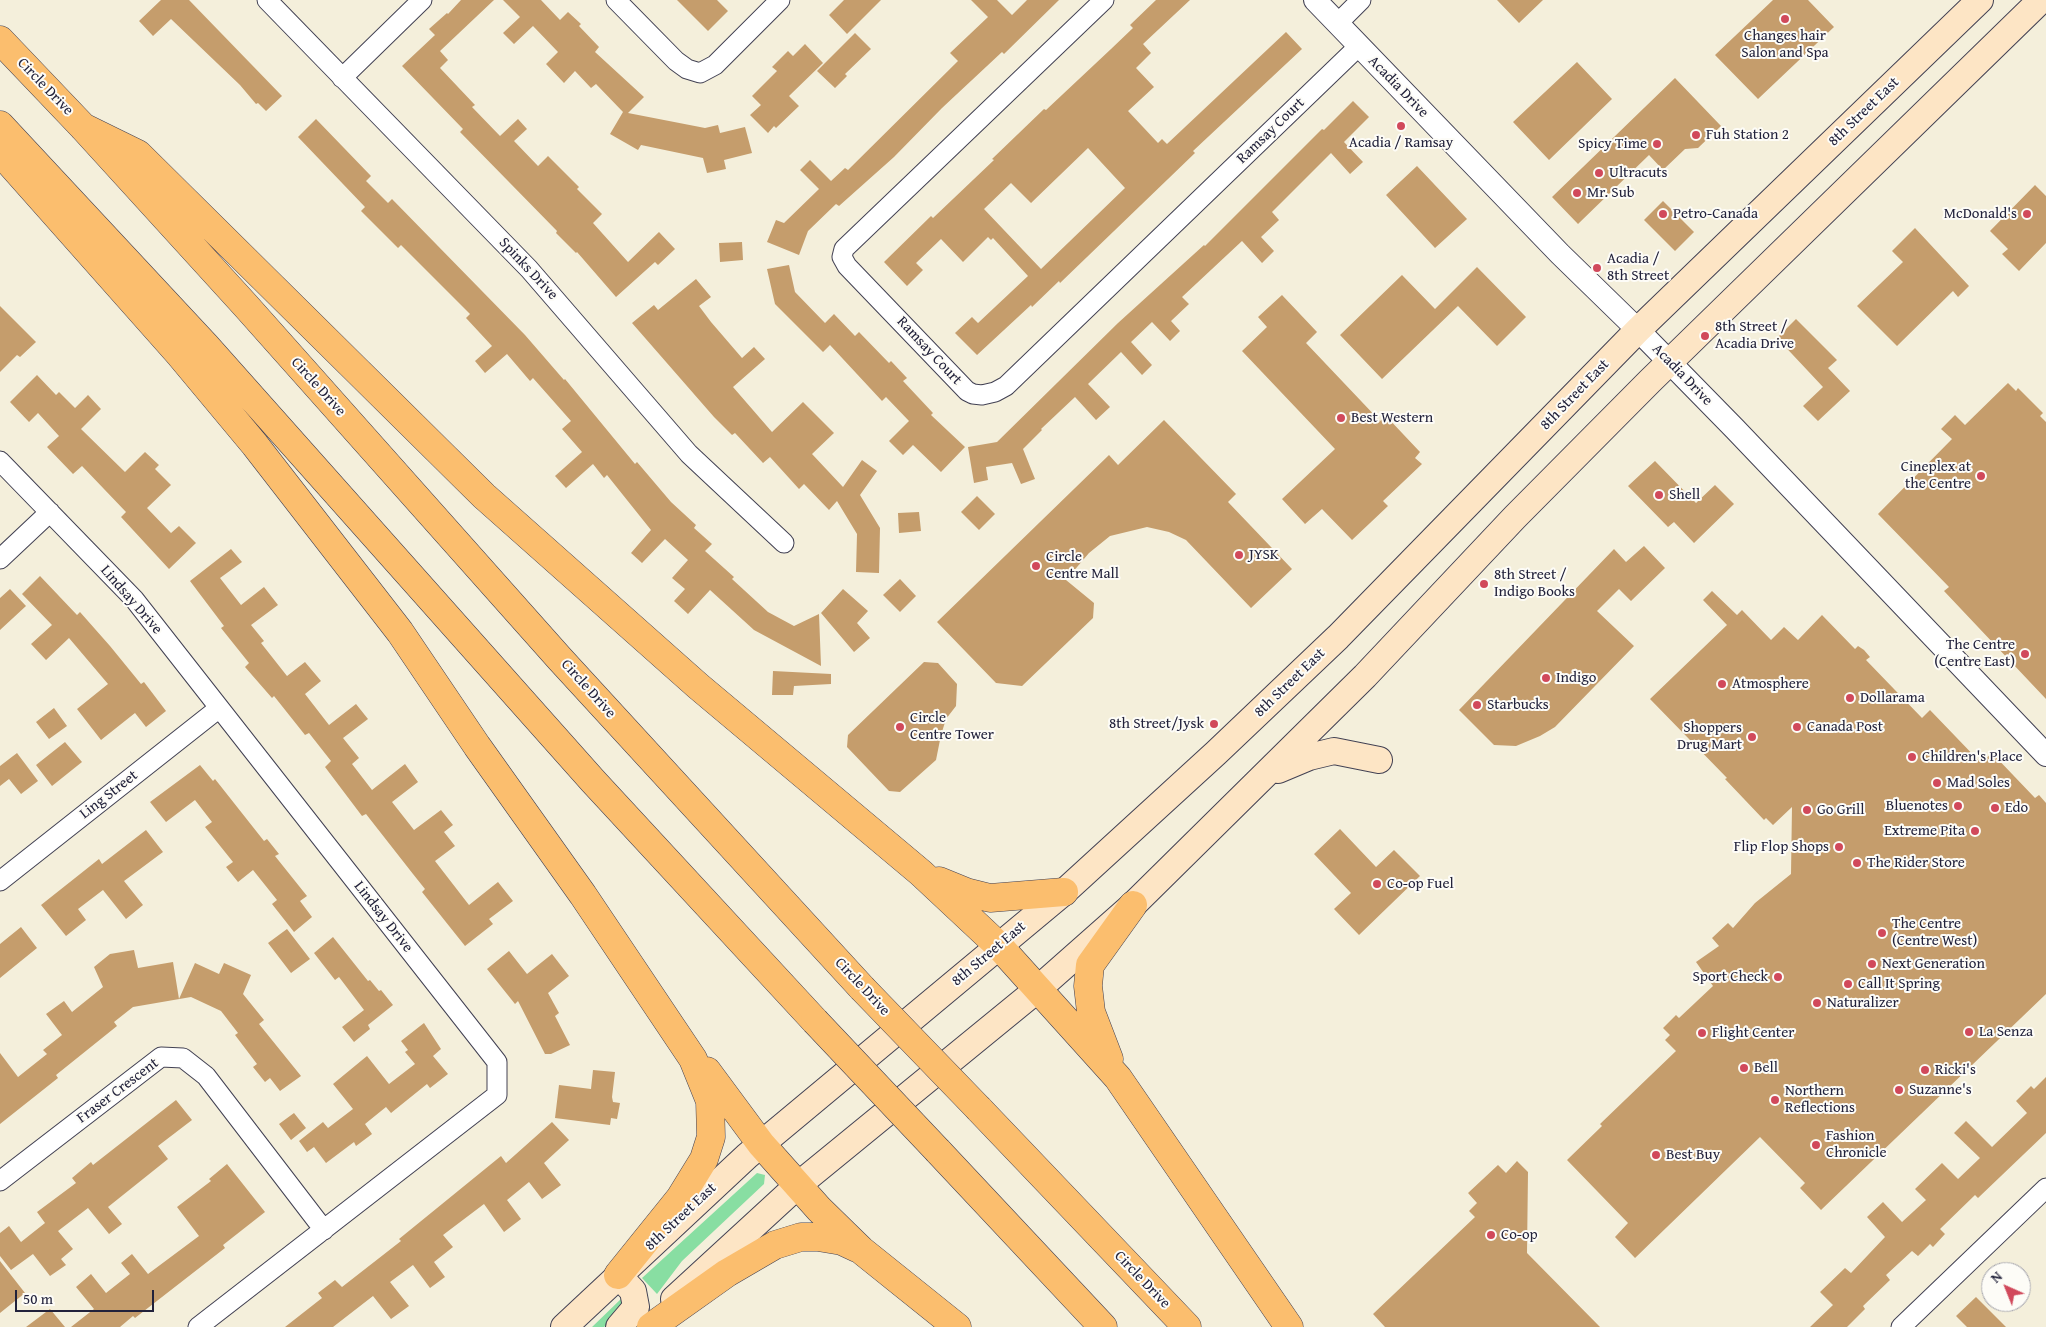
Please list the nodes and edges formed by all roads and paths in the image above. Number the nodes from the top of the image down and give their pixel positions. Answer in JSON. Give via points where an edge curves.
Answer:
{"nodes":[{"id":1,"x":267,"y":0,"type":"edge"},
{"id":2,"x":422,"y":0,"type":"edge"},
{"id":3,"x":616,"y":0,"type":"edge"},
{"id":4,"x":780,"y":0,"type":"edge"},
{"id":5,"x":1104,"y":0,"type":"edge"},
{"id":6,"x":1315,"y":0,"type":"edge"},
{"id":7,"x":1361,"y":0,"type":"edge"},
{"id":8,"x":1980,"y":0,"type":"edge"},
{"id":9,"x":2041,"y":0,"type":"edge"},
{"id":10,"x":1338,"y":24,"type":"junction"},
{"id":11,"x":0,"y":40,"type":"edge"},
{"id":12,"x":1359,"y":46,"type":"junction"},
{"id":13,"x":342,"y":78,"type":"junction"},
{"id":14,"x":0,"y":125,"type":"edge"},
{"id":15,"x":83,"y":127,"type":"junction"},
{"id":16,"x":0,"y":152,"type":"edge"},
{"id":17,"x":1638,"y":330,"type":"junction"},
{"id":18,"x":1670,"y":362,"type":"junction"},
{"id":19,"x":0,"y":461,"type":"edge"},
{"id":20,"x":50,"y":512,"type":"junction"},
{"id":21,"x":784,"y":543,"type":"dead end"},
{"id":22,"x":0,"y":560,"type":"edge"},
{"id":23,"x":218,"y":709,"type":"junction"},
{"id":24,"x":2046,"y":755,"type":"edge"},
{"id":25,"x":1379,"y":760,"type":"dead end"},
{"id":26,"x":1268,"y":774,"type":"junction"},
{"id":27,"x":921,"y":873,"type":"junction"},
{"id":28,"x":0,"y":881,"type":"edge"},
{"id":29,"x":1064,"y":892,"type":"junction"},
{"id":30,"x":1133,"y":905,"type":"junction"},
{"id":31,"x":999,"y":946,"type":"junction"},
{"id":32,"x":645,"y":988,"type":"junction"},
{"id":33,"x":1038,"y":989,"type":"junction"},
{"id":34,"x":1118,"y":1078,"type":"junction"},
{"id":35,"x":761,"y":1144,"type":"junction"},
{"id":36,"x":0,"y":1182,"type":"edge"},
{"id":37,"x":797,"y":1186,"type":"junction"},
{"id":38,"x":2046,"y":1188,"type":"edge"},
{"id":39,"x":324,"y":1230,"type":"junction"},
{"id":40,"x":861,"y":1250,"type":"junction"},
{"id":41,"x":618,"y":1275,"type":"junction"},
{"id":42,"x":198,"y":1327,"type":"edge"},
{"id":43,"x":564,"y":1327,"type":"edge"},
{"id":44,"x":619,"y":1327,"type":"edge"},
{"id":45,"x":644,"y":1327,"type":"edge"},
{"id":46,"x":651,"y":1327,"type":"edge"},
{"id":47,"x":956,"y":1327,"type":"edge"},
{"id":48,"x":1103,"y":1327,"type":"edge"},
{"id":49,"x":1187,"y":1327,"type":"edge"},
{"id":50,"x":1289,"y":1327,"type":"edge"},
{"id":51,"x":1901,"y":1327,"type":"edge"}],
"edges":[{"from":1,"to":13,"type":"street","name":"Spinks Drive"},
{"from":2,"to":13,"type":"street"},
{"from":3,"to":4,"type":"street","via":[[676,61],[700,73],[715,65]]},
{"from":5,"to":12,"type":"street","name":"Ramsay Court","via":[[844,249],[842,257],[847,266],[973,394],[995,392],[1006,386]]},
{"from":6,"to":10,"type":"street","name":"Acadia Drive"},
{"from":7,"to":10,"type":"street"},
{"from":8,"to":17,"type":"main road","name":"8th Street East"},
{"from":9,"to":18,"type":"main road"},
{"from":10,"to":12,"type":"street","name":"Acadia Drive"},
{"from":11,"to":15,"type":"highway","name":"Circle Drive"},
{"from":12,"to":17,"type":"street","name":"Acadia Drive"},
{"from":13,"to":21,"type":"street","name":"Spinks Drive","via":[[529,269],[689,454]]},
{"from":14,"to":48,"type":"highway","bridge":true,"via":[[206,346],[593,781]]},
{"from":15,"to":27,"type":"highway","via":[[138,154],[484,496],[698,686]]},
{"from":15,"to":49,"type":"highway","name":"Circle Drive","bridge":true,"via":[[862,988]]},
{"from":16,"to":32,"type":"highway","via":[[180,355],[400,632]]},
{"from":17,"to":18,"type":"street","name":"Acadia Drive"},
{"from":17,"to":29,"type":"main road","name":"8th Street East","via":[[1298,677]]},
{"from":18,"to":24,"type":"street","name":"Acadia Drive"},
{"from":18,"to":26,"type":"main road","via":[[1515,517]]},
{"from":19,"to":20,"type":"street","name":"Lindsay Drive"},
{"from":20,"to":22,"type":"street"},
{"from":20,"to":23,"type":"street","name":"Lindsay Drive","via":[[134,599]]},
{"from":23,"to":28,"type":"street","name":"Ling Street"},
{"from":23,"to":39,"type":"street","name":"Lindsay Drive","via":[[497,1062],[497,1095]]},
{"from":25,"to":26,"type":"main road","via":[[1334,751]]},
{"from":26,"to":30,"type":"main road"},
{"from":27,"to":29,"type":"highway","via":[[966,892],[990,898]]},
{"from":27,"to":31,"type":"highway"},
{"from":29,"to":31,"type":"main road","name":"8th Street East"},
{"from":30,"to":33,"type":"main road"},
{"from":30,"to":34,"type":"highway","via":[[1090,965],[1088,986],[1096,1029]]},
{"from":31,"to":33,"type":"highway"},
{"from":31,"to":35,"type":"main road","name":"8th Street East"},
{"from":32,"to":35,"type":"highway"},
{"from":32,"to":41,"type":"highway","via":[[692,1059],[710,1101],[712,1125],[704,1159],[685,1190]]},
{"from":33,"to":34,"type":"highway"},
{"from":33,"to":37,"type":"main road"},
{"from":34,"to":50,"type":"highway"},
{"from":35,"to":37,"type":"highway"},
{"from":35,"to":41,"type":"main road","name":"8th Street East"},
{"from":36,"to":39,"type":"street","name":"Fraser Crescent","via":[[161,1057],[182,1058],[206,1076]]},
{"from":37,"to":40,"type":"highway"},
{"from":37,"to":45,"type":"main road"},
{"from":38,"to":51,"type":"street"},
{"from":39,"to":42,"type":"street","name":"Lindsay Drive"},
{"from":40,"to":46,"type":"highway","via":[[842,1241],[818,1238],[801,1238],[775,1245],[727,1273]]},
{"from":40,"to":47,"type":"highway"},
{"from":41,"to":43,"type":"main road","name":"8th Street East"},
{"from":41,"to":44,"type":"main road","via":[[633,1291],[636,1307]]}]}
